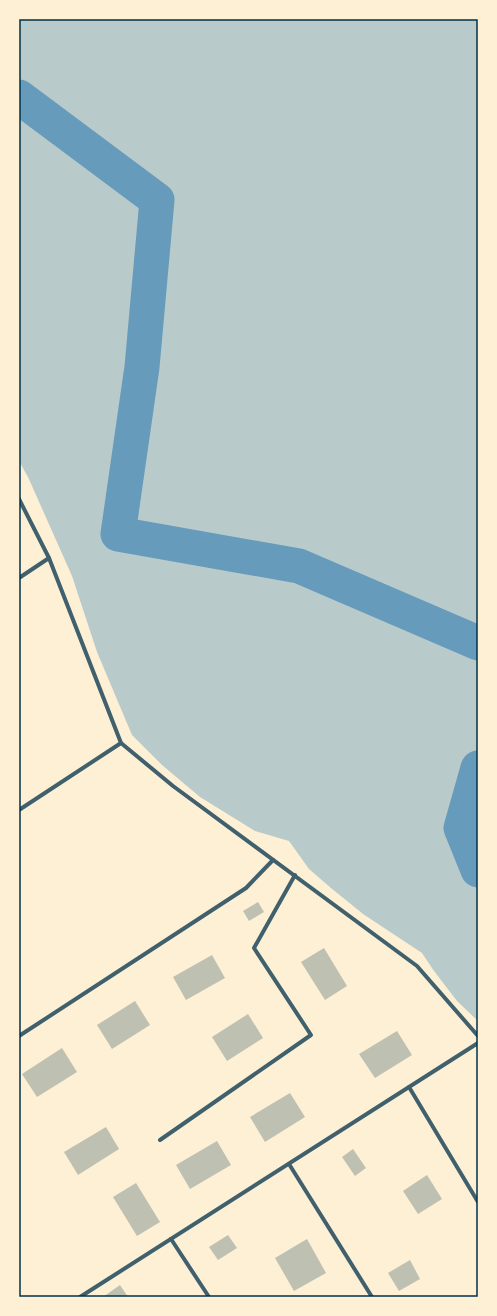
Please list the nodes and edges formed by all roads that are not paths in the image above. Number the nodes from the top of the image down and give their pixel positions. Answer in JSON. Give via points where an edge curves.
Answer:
{"nodes":[{"id":1,"x":19,"y":499,"type":"edge"},
{"id":2,"x":48,"y":558,"type":"junction"},
{"id":3,"x":19,"y":578,"type":"edge"},
{"id":4,"x":121,"y":743,"type":"junction"},
{"id":5,"x":19,"y":810,"type":"edge"},
{"id":6,"x":273,"y":860,"type":"junction"},
{"id":7,"x":295,"y":875,"type":"junction"},
{"id":8,"x":19,"y":1036,"type":"edge"},
{"id":9,"x":478,"y":1036,"type":"edge"},
{"id":10,"x":478,"y":1043,"type":"edge"},
{"id":11,"x":409,"y":1087,"type":"junction"},
{"id":12,"x":160,"y":1140,"type":"dead end"},
{"id":13,"x":289,"y":1164,"type":"junction"},
{"id":14,"x":478,"y":1202,"type":"edge"},
{"id":15,"x":171,"y":1239,"type":"junction"},
{"id":16,"x":80,"y":1297,"type":"edge"},
{"id":17,"x":209,"y":1297,"type":"edge"},
{"id":18,"x":372,"y":1297,"type":"edge"}],
"edges":[{"from":1,"to":2,"type":"street"},
{"from":2,"to":3,"type":"street"},
{"from":2,"to":4,"type":"street"},
{"from":4,"to":5,"type":"street"},
{"from":4,"to":6,"type":"street","via":[[173,786]]},
{"from":6,"to":7,"type":"street"},
{"from":6,"to":8,"type":"street","via":[[246,888]]},
{"from":7,"to":9,"type":"street","via":[[417,966]]},
{"from":7,"to":12,"type":"street","via":[[254,948],[311,1035]]},
{"from":10,"to":11,"type":"street"},
{"from":11,"to":13,"type":"street"},
{"from":11,"to":14,"type":"street"},
{"from":13,"to":15,"type":"street"},
{"from":13,"to":18,"type":"street"},
{"from":15,"to":16,"type":"street"},
{"from":15,"to":17,"type":"street"}]}
